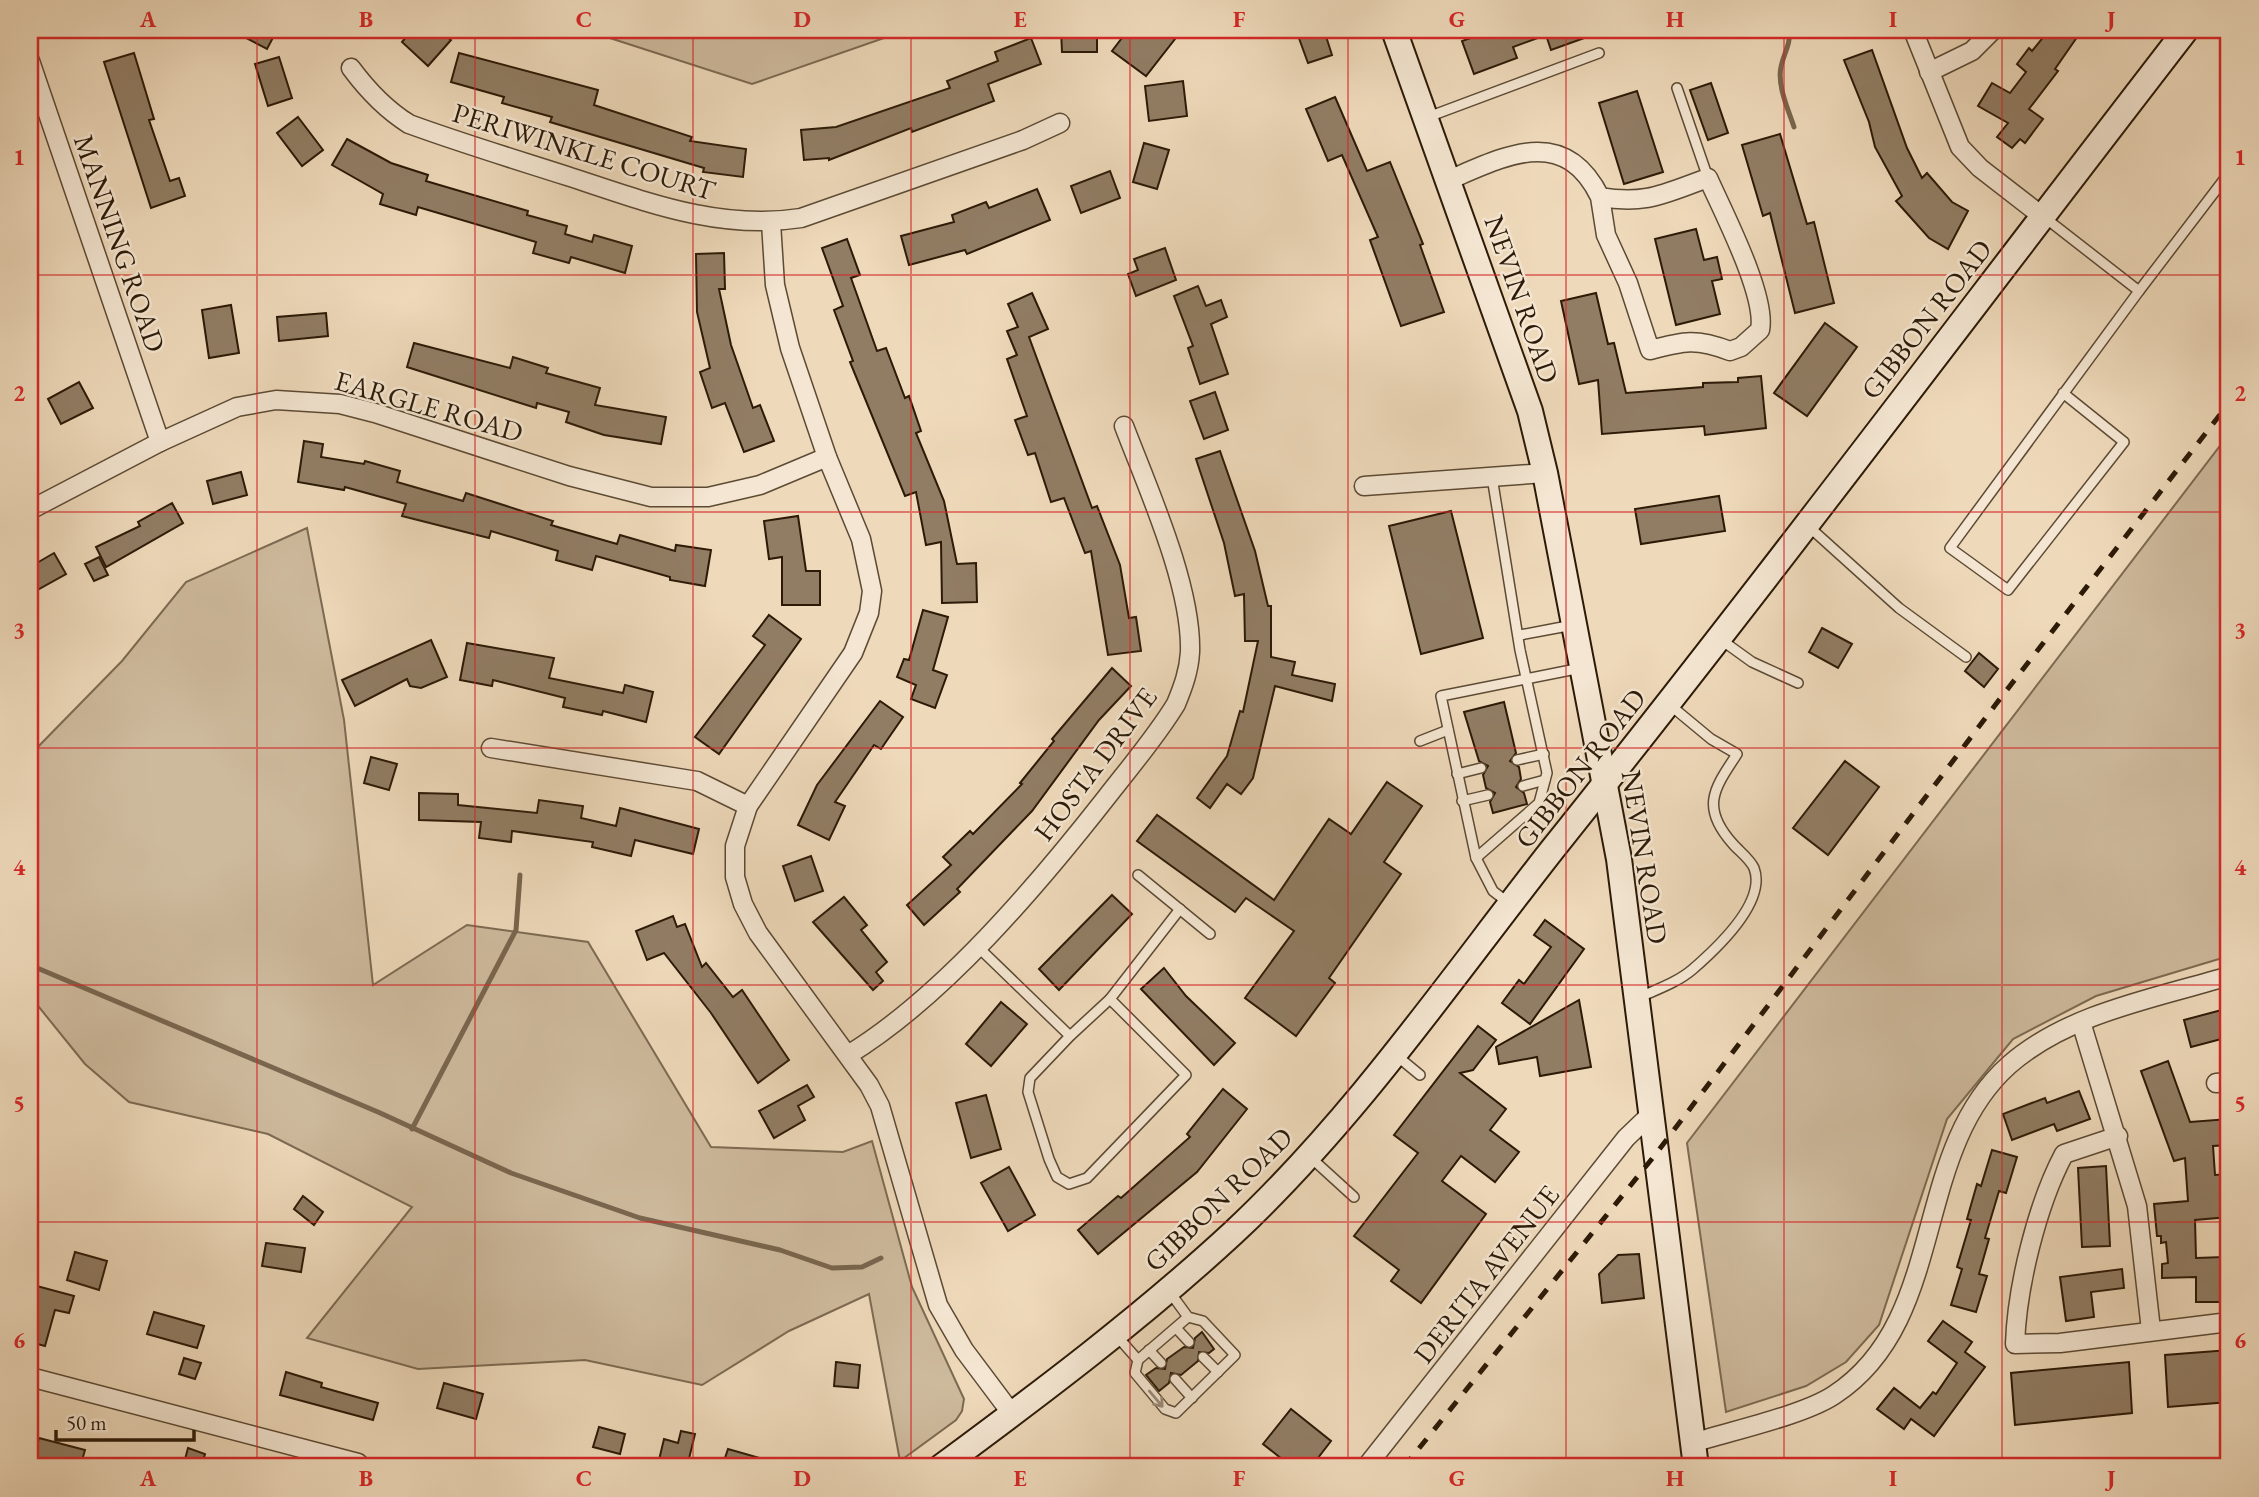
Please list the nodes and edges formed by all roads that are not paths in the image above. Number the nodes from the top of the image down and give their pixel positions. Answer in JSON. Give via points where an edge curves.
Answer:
{"nodes":[{"id":1,"x":1394,"y":30,"type":"edge"},
{"id":2,"x":1913,"y":30,"type":"edge"},
{"id":3,"x":1993,"y":30,"type":"edge"},
{"id":4,"x":2186,"y":30,"type":"edge"},
{"id":5,"x":1599,"y":53,"type":"dead end"},
{"id":6,"x":30,"y":61,"type":"edge"},
{"id":7,"x":352,"y":68,"type":"dead end"},
{"id":8,"x":1929,"y":72,"type":"junction"},
{"id":9,"x":1677,"y":88,"type":"dead end"},
{"id":10,"x":1426,"y":118,"type":"junction"},
{"id":11,"x":1060,"y":123,"type":"dead end"},
{"id":12,"x":2229,"y":173,"type":"edge"},
{"id":13,"x":1708,"y":177,"type":"junction"},
{"id":14,"x":1448,"y":180,"type":"junction"},
{"id":15,"x":1600,"y":197,"type":"junction"},
{"id":16,"x":2042,"y":216,"type":"junction"},
{"id":17,"x":771,"y":223,"type":"junction"},
{"id":18,"x":2139,"y":291,"type":"junction"},
{"id":19,"x":2063,"y":393,"type":"junction"},
{"id":20,"x":1124,"y":426,"type":"dead end"},
{"id":21,"x":160,"y":442,"type":"junction"},
{"id":22,"x":827,"y":457,"type":"junction"},
{"id":23,"x":1545,"y":473,"type":"junction"},
{"id":24,"x":1492,"y":477,"type":"junction"},
{"id":25,"x":1364,"y":486,"type":"dead end"},
{"id":26,"x":30,"y":510,"type":"edge"},
{"id":27,"x":1806,"y":523,"type":"junction"},
{"id":28,"x":1574,"y":625,"type":"junction"},
{"id":29,"x":1520,"y":635,"type":"junction"},
{"id":30,"x":1718,"y":638,"type":"junction"},
{"id":31,"x":1966,"y":657,"type":"dead end"},
{"id":32,"x":1582,"y":668,"type":"junction"},
{"id":33,"x":1525,"y":678,"type":"junction"},
{"id":34,"x":1798,"y":683,"type":"dead end"},
{"id":35,"x":1669,"y":703,"type":"junction"},
{"id":36,"x":1448,"y":730,"type":"junction"},
{"id":37,"x":1420,"y":741,"type":"dead end"},
{"id":38,"x":491,"y":748,"type":"dead end"},
{"id":39,"x":1544,"y":754,"type":"junction"},
{"id":40,"x":1517,"y":760,"type":"dead end"},
{"id":41,"x":1481,"y":768,"type":"dead end"},
{"id":42,"x":1457,"y":774,"type":"junction"},
{"id":43,"x":1545,"y":780,"type":"junction"},
{"id":44,"x":1605,"y":785,"type":"junction"},
{"id":45,"x":1523,"y":786,"type":"dead end"},
{"id":46,"x":1488,"y":795,"type":"dead end"},
{"id":47,"x":1462,"y":801,"type":"junction"},
{"id":48,"x":748,"y":806,"type":"junction"},
{"id":49,"x":1476,"y":858,"type":"junction"},
{"id":50,"x":1138,"y":875,"type":"dead end"},
{"id":51,"x":1510,"y":904,"type":"junction"},
{"id":52,"x":1180,"y":909,"type":"junction"},
{"id":53,"x":1210,"y":934,"type":"dead end"},
{"id":54,"x":977,"y":946,"type":"junction"},
{"id":55,"x":2229,"y":976,"type":"edge"},
{"id":56,"x":1110,"y":999,"type":"junction"},
{"id":57,"x":1636,"y":999,"type":"junction"},
{"id":58,"x":2081,"y":1022,"type":"junction"},
{"id":59,"x":1070,"y":1036,"type":"junction"},
{"id":60,"x":1393,"y":1053,"type":"junction"},
{"id":61,"x":848,"y":1055,"type":"junction"},
{"id":62,"x":1420,"y":1074,"type":"dead end"},
{"id":63,"x":1650,"y":1115,"type":"junction"},
{"id":64,"x":2118,"y":1136,"type":"junction"},
{"id":65,"x":1308,"y":1155,"type":"junction"},
{"id":66,"x":1354,"y":1197,"type":"dead end"},
{"id":67,"x":1168,"y":1290,"type":"junction"},
{"id":68,"x":1188,"y":1318,"type":"junction"},
{"id":69,"x":2229,"y":1322,"type":"edge"},
{"id":70,"x":1176,"y":1328,"type":"junction"},
{"id":71,"x":2151,"y":1330,"type":"junction"},
{"id":72,"x":1116,"y":1334,"type":"junction"},
{"id":73,"x":1189,"y":1342,"type":"dead end"},
{"id":74,"x":1149,"y":1350,"type":"junction"},
{"id":75,"x":1203,"y":1357,"type":"dead end"},
{"id":76,"x":1139,"y":1360,"type":"junction"},
{"id":77,"x":1161,"y":1363,"type":"dead end"},
{"id":78,"x":1218,"y":1372,"type":"junction"},
{"id":79,"x":30,"y":1377,"type":"edge"},
{"id":80,"x":1175,"y":1379,"type":"dead end"},
{"id":81,"x":1192,"y":1398,"type":"junction"},
{"id":82,"x":1012,"y":1414,"type":"junction"},
{"id":83,"x":1693,"y":1443,"type":"junction"},
{"id":84,"x":362,"y":1467,"type":"edge"},
{"id":85,"x":941,"y":1467,"type":"edge"},
{"id":86,"x":1366,"y":1467,"type":"edge"},
{"id":87,"x":1696,"y":1467,"type":"edge"}],
"edges":[{"from":1,"to":10,"type":"main road","name":"NEVIN ROAD"},
{"from":2,"to":8,"type":"street"},
{"from":3,"to":8,"type":"street","via":[[1972,51]]},
{"from":4,"to":16,"type":"main road","name":"GIBBON ROAD"},
{"from":5,"to":10,"type":"lane"},
{"from":6,"to":21,"type":"street","name":"MANNING ROAD"},
{"from":7,"to":17,"type":"street","name":"PERIWINKLE COURT","via":[[391,112],[432,132],[683,214]]},
{"from":8,"to":16,"type":"street","via":[[1959,147]]},
{"from":9,"to":13,"type":"lane"},
{"from":10,"to":14,"type":"main road","name":"NEVIN ROAD"},
{"from":11,"to":17,"type":"street","name":"PERIWINKLE COURT","via":[[848,204]]},
{"from":12,"to":18,"type":"lane"},
{"from":13,"to":15,"type":"street","via":[[1634,202]]},
{"from":13,"to":15,"type":"street","via":[[1735,236],[1762,320],[1750,340],[1730,351],[1704,341],[1650,350],[1606,234]]},
{"from":14,"to":15,"type":"street","via":[[1517,153],[1545,151],[1577,165],[1590,177]]},
{"from":14,"to":23,"type":"main road","name":"NEVIN ROAD","via":[[1530,411]]},
{"from":16,"to":18,"type":"lane"},
{"from":16,"to":27,"type":"main road","name":"GIBBON ROAD"},
{"from":17,"to":22,"type":"street","via":[[779,308]]},
{"from":18,"to":19,"type":"lane"},
{"from":19,"to":19,"type":"lane","via":[[1950,548],[2008,590],[2124,442]]},
{"from":20,"to":54,"type":"street","name":"HOSTA DRIVE","via":[[1170,549],[1189,635],[1184,684],[1165,723],[1035,885]]},
{"from":21,"to":22,"type":"street","name":"EARGLE ROAD","via":[[237,407],[300,399],[375,413],[569,476],[651,497],[708,497],[760,485]]},
{"from":21,"to":26,"type":"street","name":"EARGLE ROAD"},
{"from":22,"to":48,"type":"street","via":[[864,551],[871,583],[869,613],[853,653]]},
{"from":23,"to":24,"type":"street"},
{"from":23,"to":28,"type":"main road","name":"NEVIN ROAD"},
{"from":24,"to":25,"type":"street"},
{"from":24,"to":29,"type":"lane"},
{"from":27,"to":30,"type":"main road","name":"GIBBON ROAD"},
{"from":27,"to":31,"type":"lane","via":[[1899,608]]},
{"from":28,"to":29,"type":"lane"},
{"from":28,"to":32,"type":"main road","name":"NEVIN ROAD"},
{"from":29,"to":33,"type":"lane"},
{"from":30,"to":34,"type":"lane","via":[[1752,662]]},
{"from":30,"to":35,"type":"main road","name":"GIBBON ROAD"},
{"from":32,"to":33,"type":"lane"},
{"from":32,"to":44,"type":"main road","name":"NEVIN ROAD"},
{"from":33,"to":36,"type":"lane","via":[[1441,696]]},
{"from":33,"to":39,"type":"lane"},
{"from":35,"to":44,"type":"main road","name":"GIBBON ROAD"},
{"from":35,"to":57,"type":"lane","via":[[1711,739],[1737,754],[1714,789],[1714,814],[1722,831],[1754,867],[1756,881],[1744,917],[1692,970]]},
{"from":36,"to":37,"type":"lane"},
{"from":36,"to":42,"type":"lane"},
{"from":38,"to":48,"type":"street","via":[[697,781]]},
{"from":39,"to":40,"type":"lane"},
{"from":39,"to":43,"type":"lane"},
{"from":41,"to":42,"type":"lane"},
{"from":42,"to":47,"type":"lane"},
{"from":43,"to":45,"type":"lane"},
{"from":43,"to":49,"type":"lane","via":[[1539,803]]},
{"from":44,"to":51,"type":"main road","name":"GIBBON ROAD"},
{"from":44,"to":57,"type":"main road","name":"NEVIN ROAD"},
{"from":46,"to":47,"type":"lane"},
{"from":47,"to":49,"type":"lane"},
{"from":48,"to":61,"type":"street","via":[[735,846],[735,877],[743,904],[758,933]]},
{"from":49,"to":51,"type":"lane","via":[[1493,891]]},
{"from":50,"to":52,"type":"lane"},
{"from":51,"to":60,"type":"main road","name":"GIBBON ROAD"},
{"from":52,"to":53,"type":"lane"},
{"from":52,"to":56,"type":"lane"},
{"from":54,"to":59,"type":"lane"},
{"from":54,"to":61,"type":"street","name":"HOSTA DRIVE","via":[[883,1031]]},
{"from":55,"to":58,"type":"street"},
{"from":56,"to":59,"type":"lane"},
{"from":56,"to":59,"type":"lane","via":[[1186,1075],[1087,1178],[1069,1184],[1057,1177],[1028,1093],[1031,1078]]},
{"from":57,"to":63,"type":"main road","name":"NEVIN ROAD"},
{"from":58,"to":64,"type":"street"},
{"from":58,"to":83,"type":"street","via":[[2019,1057],[1967,1115],[1950,1155],[1899,1322],[1856,1380],[1832,1397]]},
{"from":60,"to":62,"type":"lane"},
{"from":60,"to":65,"type":"main road","name":"GIBBON ROAD"},
{"from":61,"to":82,"type":"street","via":[[880,1105],[939,1305],[964,1350]]},
{"from":63,"to":83,"type":"main road","name":"NEVIN ROAD"},
{"from":63,"to":86,"type":"street","name":"DERITA AVENUE","via":[[1626,1138]]},
{"from":64,"to":71,"type":"street","via":[[2137,1206]]},
{"from":64,"to":71,"type":"street","via":[[2064,1154],[2051,1179],[2017,1305],[2015,1343],[2060,1343]]},
{"from":65,"to":66,"type":"lane"},
{"from":65,"to":67,"type":"main road","name":"GIBBON ROAD"},
{"from":67,"to":68,"type":"lane"},
{"from":67,"to":72,"type":"main road","name":"GIBBON ROAD"},
{"from":68,"to":70,"type":"lane"},
{"from":68,"to":78,"type":"lane","via":[[1203,1321],[1235,1355]]},
{"from":69,"to":71,"type":"street"},
{"from":70,"to":73,"type":"lane"},
{"from":70,"to":74,"type":"lane"},
{"from":72,"to":76,"type":"lane"},
{"from":72,"to":82,"type":"main road","name":"GIBBON ROAD"},
{"from":74,"to":76,"type":"lane"},
{"from":74,"to":77,"type":"lane"},
{"from":75,"to":78,"type":"lane"},
{"from":76,"to":81,"type":"lane","one_way":true,"via":[[1135,1373],[1165,1409],[1176,1413]]},
{"from":78,"to":81,"type":"lane"},
{"from":79,"to":84,"type":"street"},
{"from":80,"to":81,"type":"lane"},
{"from":82,"to":85,"type":"main road","name":"GIBBON ROAD"},
{"from":83,"to":87,"type":"main road","name":"NEVIN ROAD"}]}
